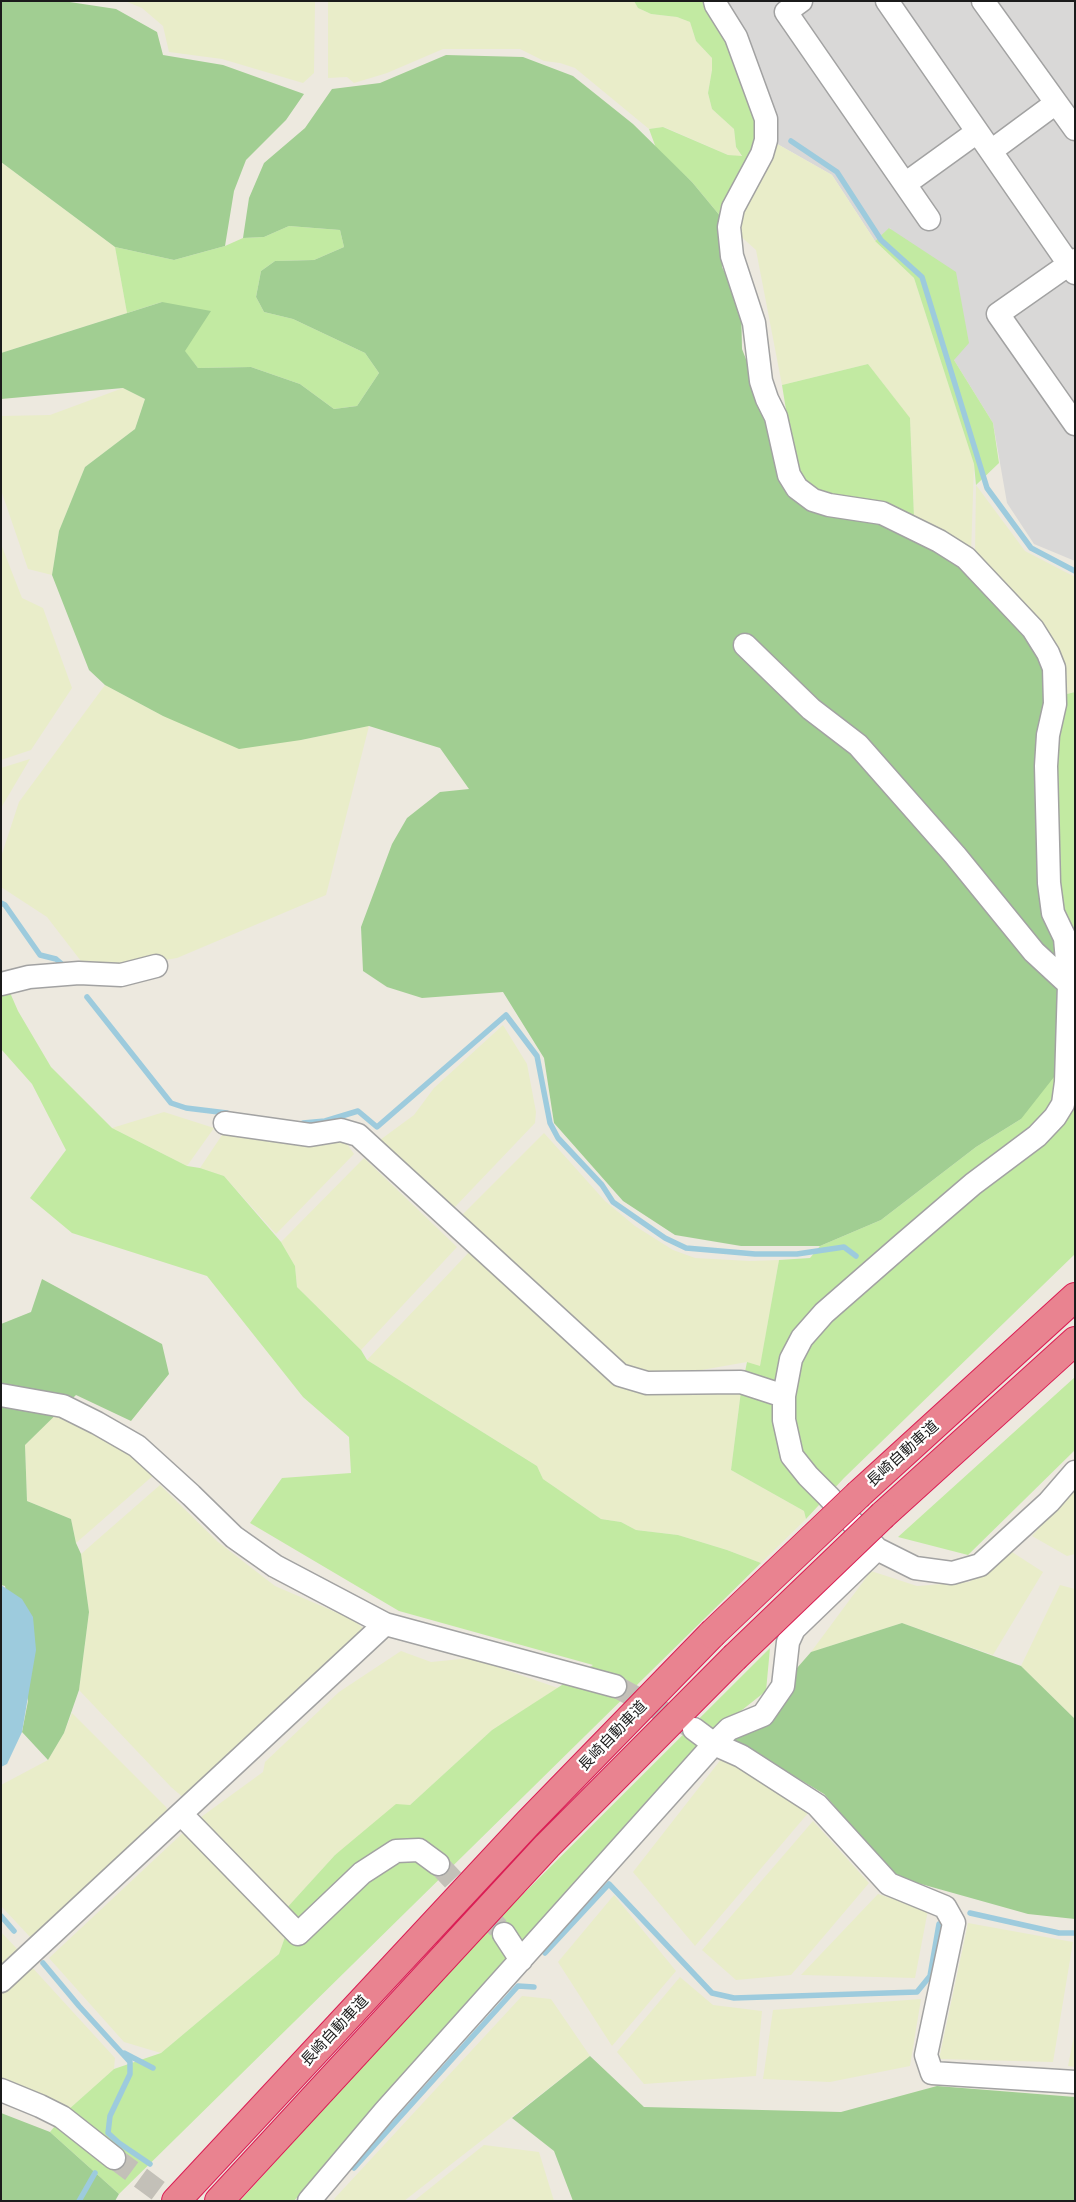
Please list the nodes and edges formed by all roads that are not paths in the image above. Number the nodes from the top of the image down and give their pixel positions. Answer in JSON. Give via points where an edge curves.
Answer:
{"nodes":[{"id":1,"x":715,"y":1,"type":"edge"},
{"id":2,"x":801,"y":1,"type":"edge"},
{"id":3,"x":887,"y":1,"type":"edge"},
{"id":4,"x":983,"y":1,"type":"edge"},
{"id":5,"x":1056,"y":104,"type":"junction"},
{"id":6,"x":1075,"y":129,"type":"edge"},
{"id":7,"x":977,"y":132,"type":"junction"},
{"id":8,"x":991,"y":152,"type":"junction"},
{"id":9,"x":905,"y":184,"type":"junction"},
{"id":10,"x":929,"y":219,"type":"dead end"},
{"id":11,"x":1073,"y":266,"type":"edge"},
{"id":12,"x":1075,"y":424,"type":"edge"},
{"id":13,"x":745,"y":645,"type":"dead end"},
{"id":14,"x":156,"y":966,"type":"dead end"},
{"id":15,"x":1,"y":984,"type":"edge"},
{"id":16,"x":1072,"y":987,"type":"edge"},
{"id":17,"x":225,"y":1123,"type":"dead end"},
{"id":18,"x":1075,"y":1297,"type":"edge"},
{"id":19,"x":1075,"y":1341,"type":"edge"},
{"id":20,"x":1,"y":1395,"type":"edge"},
{"id":21,"x":784,"y":1396,"type":"junction"},
{"id":22,"x":1075,"y":1472,"type":"edge"},
{"id":23,"x":877,"y":1549,"type":"junction"},
{"id":24,"x":385,"y":1624,"type":"junction"},
{"id":25,"x":616,"y":1686,"type":"tunnel mouth"},
{"id":26,"x":694,"y":1728,"type":"tunnel mouth"},
{"id":27,"x":714,"y":1744,"type":"junction"},
{"id":28,"x":181,"y":1814,"type":"junction"},
{"id":29,"x":438,"y":1864,"type":"tunnel mouth"},
{"id":30,"x":504,"y":1934,"type":"tunnel mouth"},
{"id":31,"x":521,"y":1960,"type":"junction"},
{"id":32,"x":1,"y":1981,"type":"edge"},
{"id":33,"x":1075,"y":2082,"type":"edge"},
{"id":34,"x":1,"y":2090,"type":"edge"},
{"id":35,"x":114,"y":2158,"type":"tunnel mouth"},
{"id":36,"x":176,"y":2201,"type":"edge"},
{"id":37,"x":219,"y":2201,"type":"edge"},
{"id":38,"x":309,"y":2201,"type":"edge"}],
"edges":[{"from":1,"to":16,"type":"street","via":[[736,36],[766,119],[762,154],[733,208],[729,227],[732,256],[754,323],[761,380],[766,399],[776,417],[789,475],[797,488],[813,500],[882,513],[966,558],[1033,629],[1048,653],[1054,668],[1055,704],[1046,766],[1049,883],[1053,913],[1065,938]]},
{"from":2,"to":9,"type":"street","via":[[786,12]]},
{"from":3,"to":7,"type":"street"},
{"from":4,"to":5,"type":"street"},
{"from":5,"to":6,"type":"street"},
{"from":5,"to":8,"type":"street"},
{"from":7,"to":8,"type":"street"},
{"from":7,"to":9,"type":"street"},
{"from":8,"to":11,"type":"street"},
{"from":9,"to":10,"type":"street"},
{"from":11,"to":12,"type":"street","via":[[998,314]]},
{"from":13,"to":16,"type":"street","via":[[811,709],[858,745],[955,855],[1034,952]]},
{"from":14,"to":15,"type":"street","via":[[121,975],[69,973]]},
{"from":16,"to":21,"type":"street","via":[[1064,1104],[1055,1118],[824,1313],[802,1338],[791,1360]]},
{"from":17,"to":21,"type":"street","via":[[310,1136],[341,1130],[358,1135],[620,1375],[647,1383],[741,1382]]},
{"from":18,"to":36,"type":"highway","name":"長崎自動車道","bridge":true,"via":[[859,1494],[712,1634],[528,1823]]},
{"from":19,"to":37,"type":"highway","name":"長崎自動車道","bridge":true,"via":[[883,1516],[734,1658],[546,1846]]},
{"from":20,"to":24,"type":"street","via":[[63,1406],[137,1446],[234,1537],[275,1566]]},
{"from":21,"to":23,"type":"street","via":[[784,1420],[792,1456]]},
{"from":22,"to":23,"type":"street","via":[[1049,1502],[980,1565],[952,1573],[915,1568]]},
{"from":23,"to":27,"type":"street","via":[[794,1629],[788,1642],[783,1686],[763,1715],[730,1729]]},
{"from":24,"to":25,"type":"street"},
{"from":24,"to":28,"type":"street"},
{"from":26,"to":27,"type":"street"},
{"from":27,"to":31,"type":"street"},
{"from":27,"to":33,"type":"street","via":[[741,1756],[817,1805],[890,1884],[944,1907],[954,1923],[926,2056],[932,2073]]},
{"from":28,"to":29,"type":"street","via":[[298,1934],[362,1873],[396,1852],[419,1850]]},
{"from":28,"to":32,"type":"street"},
{"from":30,"to":31,"type":"street"},
{"from":31,"to":38,"type":"street"},
{"from":34,"to":35,"type":"street","via":[[62,2117]]}]}
